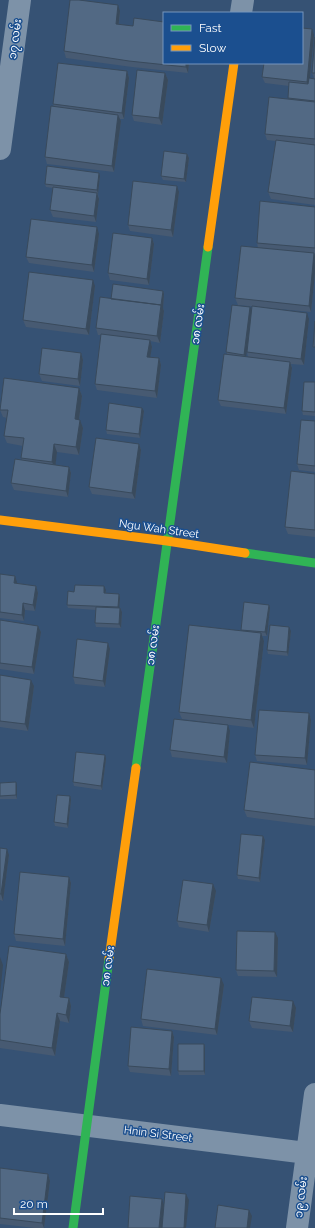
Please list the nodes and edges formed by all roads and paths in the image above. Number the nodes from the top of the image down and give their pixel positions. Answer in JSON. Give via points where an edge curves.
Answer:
{"nodes":[{"id":1,"x":20,"y":0,"type":"edge"},
{"id":2,"x":243,"y":0,"type":"edge"},
{"id":3,"x":241,"y":12,"type":"edge"},
{"id":4,"x":234,"y":64,"type":"edge"},
{"id":5,"x":0,"y":149,"type":"edge"},
{"id":6,"x":0,"y":520,"type":"edge"},
{"id":7,"x":167,"y":541,"type":"junction"},
{"id":8,"x":315,"y":563,"type":"edge"},
{"id":9,"x":315,"y":1094,"type":"edge"},
{"id":10,"x":0,"y":1115,"type":"edge"},
{"id":11,"x":86,"y":1125,"type":"junction"},
{"id":12,"x":311,"y":1154,"type":"edge"},
{"id":13,"x":73,"y":1228,"type":"edge"},
{"id":14,"x":297,"y":1228,"type":"edge"}],
"edges":[{"from":1,"to":5,"type":"street","name":"၁၇ လမ်း"},
{"from":2,"to":3,"type":"street"},
{"from":4,"to":7,"type":"street","name":"၁၈ လမ်း"},
{"from":6,"to":7,"type":"street","name":"Ngu Wah Street"},
{"from":7,"to":8,"type":"street","name":"Ngu Wah Street"},
{"from":7,"to":11,"type":"street","name":"၁၈ လမ်း"},
{"from":9,"to":12,"type":"street","name":"၁၉ လမ်း"},
{"from":10,"to":11,"type":"street","name":"Hnin Si Street"},
{"from":11,"to":12,"type":"street","name":"Hnin Si Street"},
{"from":11,"to":13,"type":"street","name":"၁၈ လမ်း"},
{"from":12,"to":14,"type":"street","name":"၁၉ လမ်း"}]}
